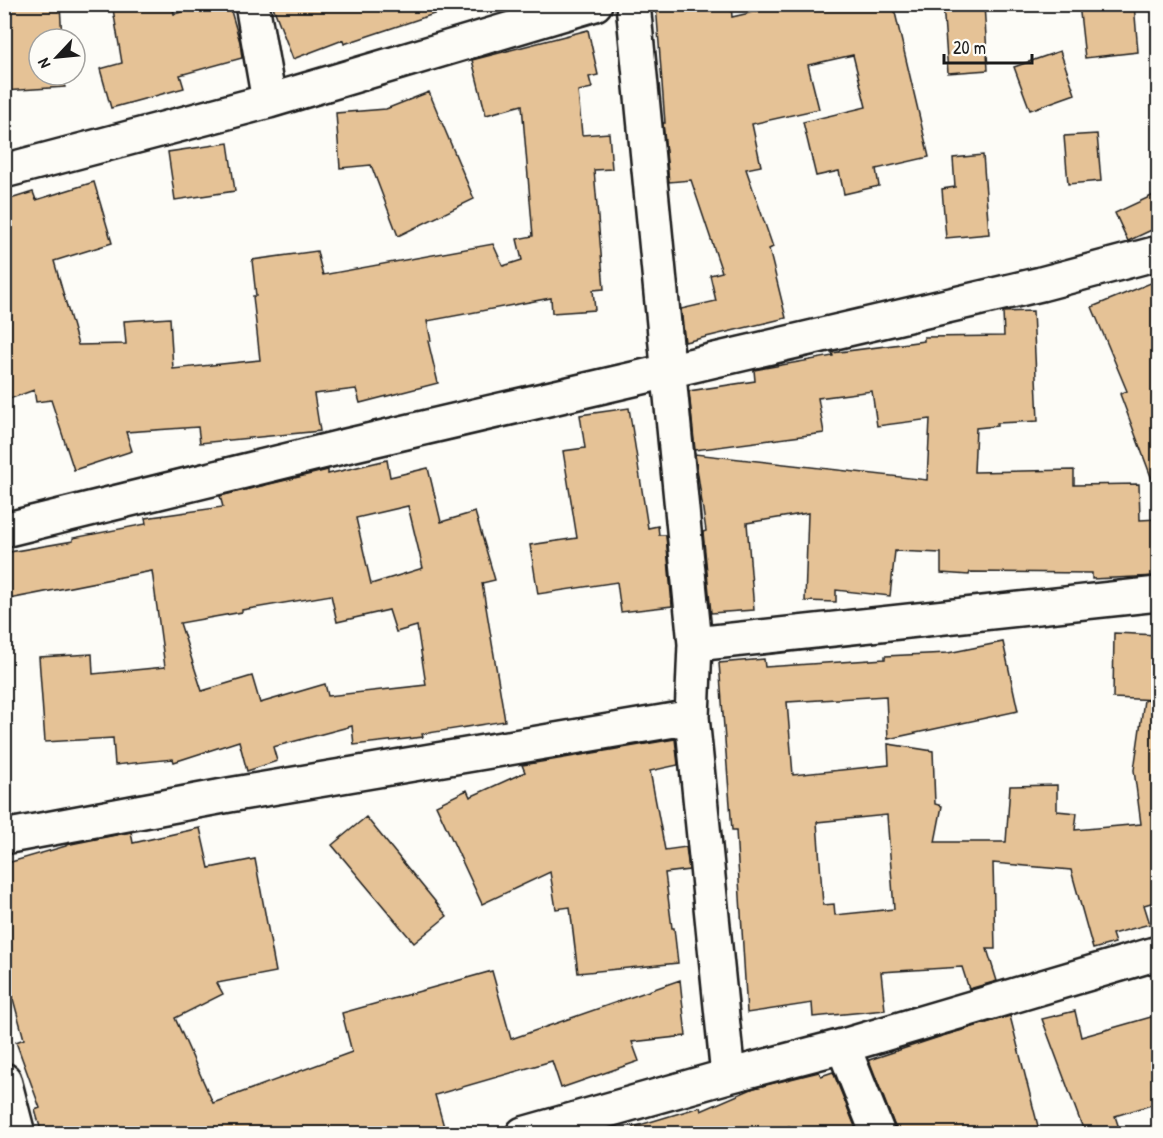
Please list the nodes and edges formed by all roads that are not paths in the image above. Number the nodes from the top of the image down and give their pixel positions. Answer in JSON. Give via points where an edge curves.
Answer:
{"nodes":[{"id":1,"x":252,"y":4,"type":"edge"},
{"id":2,"x":595,"y":4,"type":"edge"},
{"id":3,"x":633,"y":4,"type":"edge"},
{"id":4,"x":269,"y":101,"type":"junction"},
{"id":5,"x":4,"y":171,"type":"edge"},
{"id":6,"x":1158,"y":253,"type":"edge"},
{"id":7,"x":668,"y":372,"type":"junction"},
{"id":8,"x":4,"y":530,"type":"edge"},
{"id":9,"x":1158,"y":594,"type":"edge"},
{"id":10,"x":695,"y":644,"type":"junction"},
{"id":11,"x":692,"y":717,"type":"junction"},
{"id":12,"x":4,"y":837,"type":"edge"},
{"id":13,"x":1158,"y":953,"type":"edge"},
{"id":14,"x":843,"y":1046,"type":"junction"},
{"id":15,"x":728,"y":1076,"type":"junction"},
{"id":16,"x":4,"y":1080,"type":"edge"},
{"id":17,"x":18,"y":1134,"type":"edge"},
{"id":18,"x":523,"y":1134,"type":"edge"},
{"id":19,"x":878,"y":1134,"type":"edge"}],
"edges":[{"from":1,"to":4,"type":"street"},
{"from":2,"to":4,"type":"street"},
{"from":3,"to":7,"type":"street"},
{"from":4,"to":5,"type":"street"},
{"from":6,"to":7,"type":"street"},
{"from":7,"to":8,"type":"street"},
{"from":7,"to":10,"type":"street"},
{"from":9,"to":10,"type":"street"},
{"from":10,"to":11,"type":"street"},
{"from":11,"to":12,"type":"street"},
{"from":11,"to":15,"type":"street"},
{"from":13,"to":14,"type":"street"},
{"from":14,"to":15,"type":"street"},
{"from":14,"to":19,"type":"street"},
{"from":15,"to":18,"type":"street"},
{"from":16,"to":17,"type":"street"}]}
